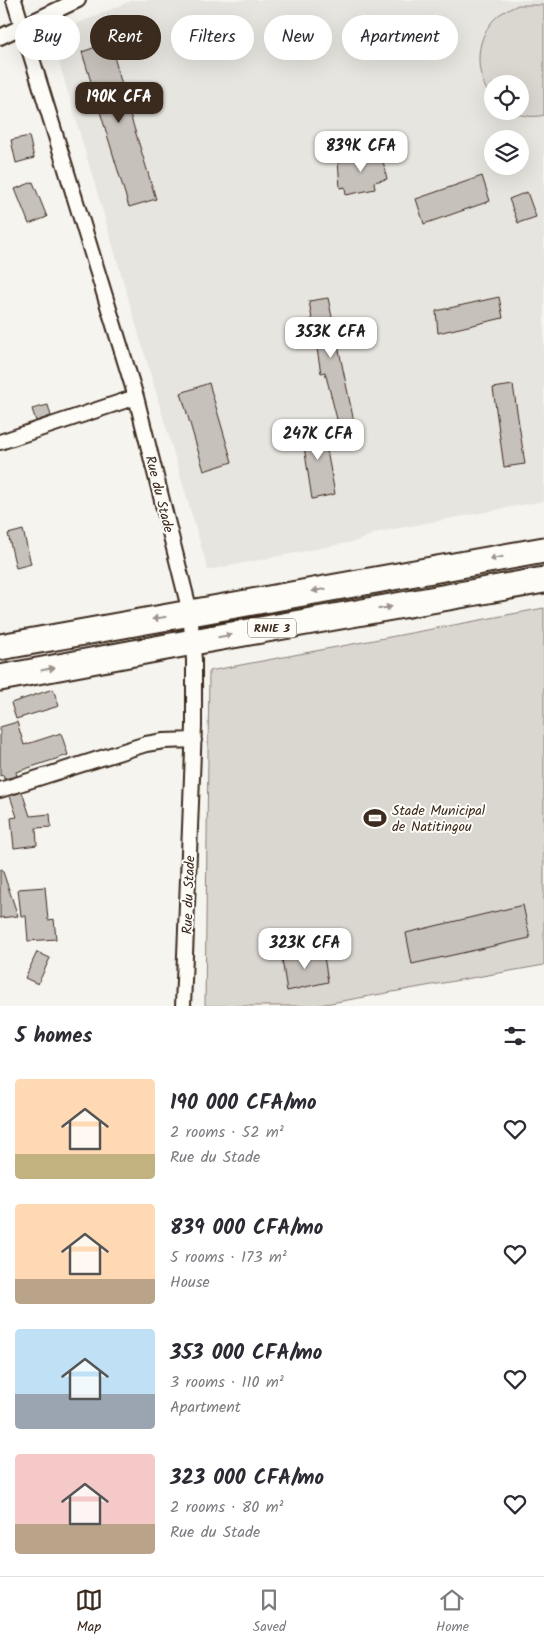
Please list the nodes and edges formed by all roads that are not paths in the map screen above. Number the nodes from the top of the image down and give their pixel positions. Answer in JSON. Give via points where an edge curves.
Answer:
{"nodes":[{"id":1,"x":14,"y":0,"type":"edge"},
{"id":2,"x":78,"y":0,"type":"edge"},
{"id":3,"x":19,"y":15,"type":"edge"},
{"id":4,"x":47,"y":15,"type":"edge"},
{"id":5,"x":15,"y":30,"type":"edge"},
{"id":6,"x":0,"y":37,"type":"edge"},
{"id":7,"x":33,"y":60,"type":"edge"},
{"id":8,"x":136,"y":397,"type":"junction"},
{"id":9,"x":0,"y":442,"type":"edge"},
{"id":10,"x":544,"y":550,"type":"edge"},
{"id":11,"x":544,"y":580,"type":"edge"},
{"id":12,"x":190,"y":612,"type":"junction"},
{"id":13,"x":193,"y":642,"type":"junction"},
{"id":14,"x":0,"y":647,"type":"edge"},
{"id":15,"x":0,"y":678,"type":"edge"},
{"id":16,"x":194,"y":740,"type":"junction"},
{"id":17,"x":0,"y":790,"type":"edge"},
{"id":18,"x":183,"y":1006,"type":"edge"}],
"edges":[{"from":1,"to":3,"type":"street","name":"Rue du Stade"},
{"from":2,"to":4,"type":"street"},
{"from":5,"to":6,"type":"street"},
{"from":7,"to":8,"type":"street","name":"Rue du Stade"},
{"from":8,"to":9,"type":"street"},
{"from":8,"to":12,"type":"street","name":"Rue du Stade"},
{"from":10,"to":12,"type":"highway","number":"RNIE 3","one_way":true},
{"from":13,"to":11,"type":"highway","number":"RNIE 3","one_way":true},
{"from":12,"to":13,"type":"street","name":"Rue du Stade"},
{"from":12,"to":14,"type":"highway","number":"RNIE 3","one_way":true},
{"from":15,"to":13,"type":"highway","number":"RNIE 3","one_way":true},
{"from":13,"to":16,"type":"street","name":"Rue du Stade"},
{"from":16,"to":17,"type":"street","via":[[146,744]]},
{"from":16,"to":18,"type":"street","name":"Rue du Stade"}]}
